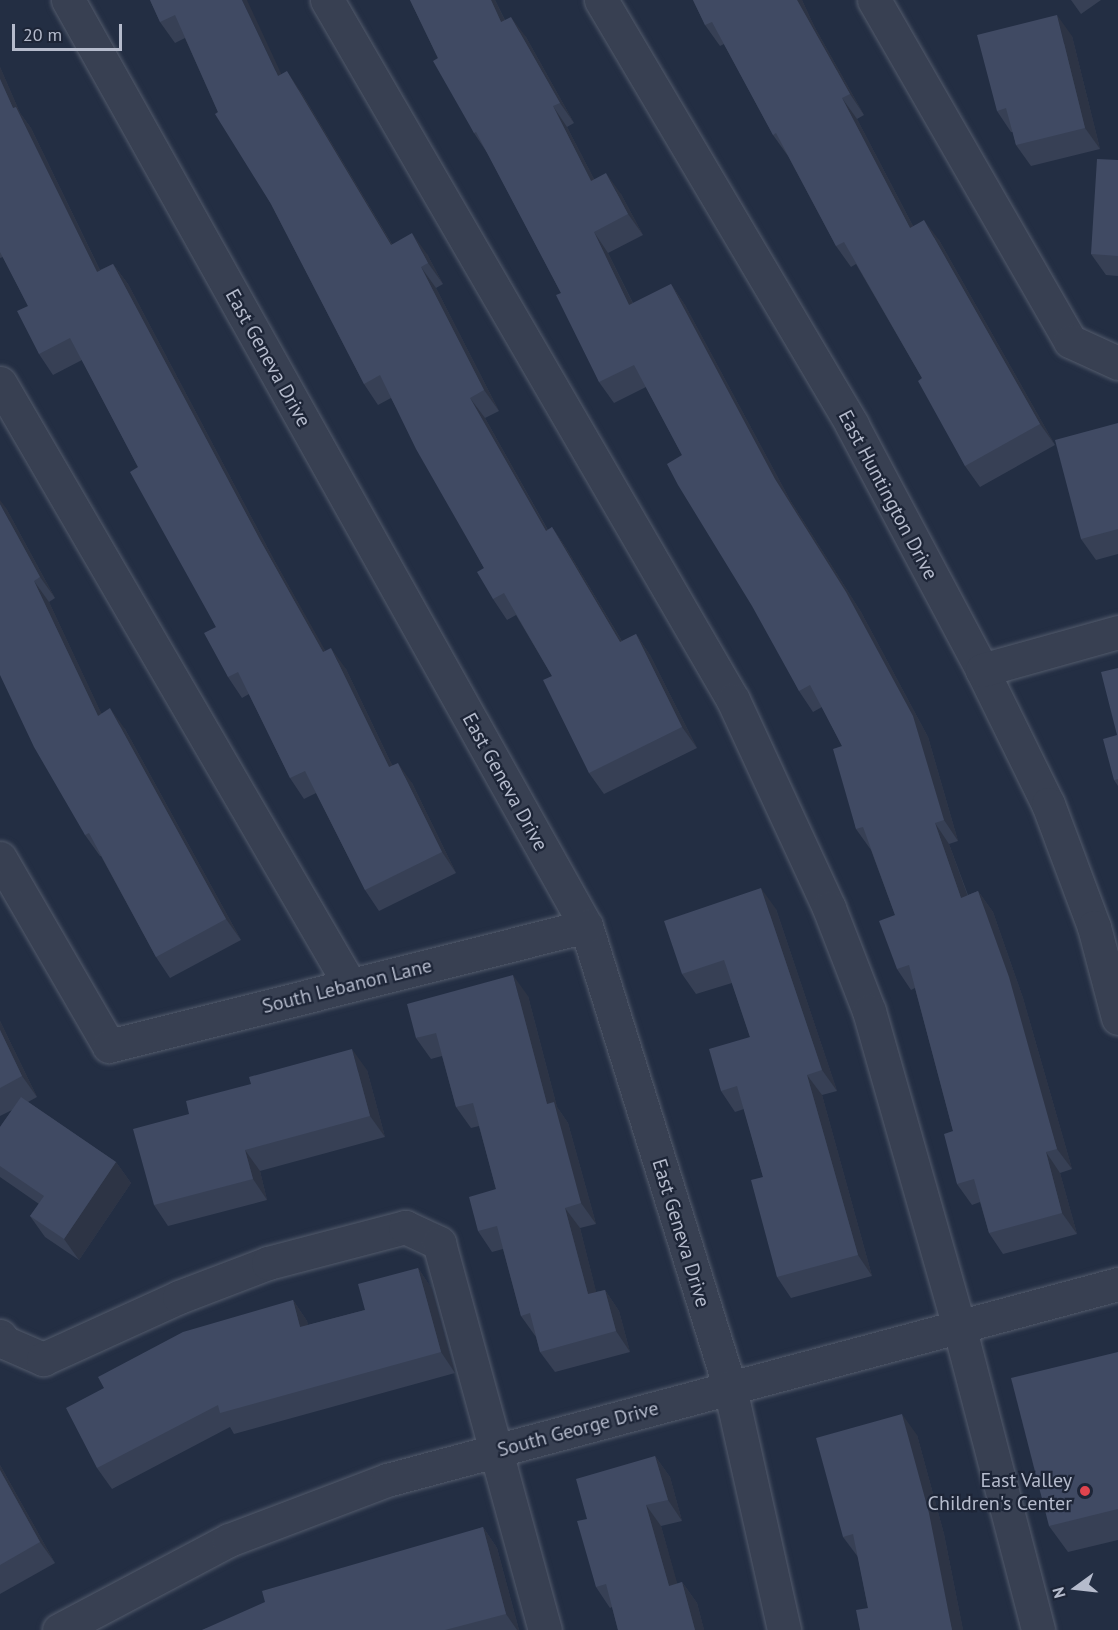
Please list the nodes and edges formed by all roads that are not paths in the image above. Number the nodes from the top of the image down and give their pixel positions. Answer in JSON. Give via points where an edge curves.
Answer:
{"nodes":[{"id":1,"x":68,"y":0,"type":"edge"},
{"id":2,"x":327,"y":0,"type":"edge"},
{"id":3,"x":601,"y":0,"type":"edge"},
{"id":4,"x":874,"y":0,"type":"edge"},
{"id":5,"x":1118,"y":363,"type":"edge"},
{"id":6,"x":0,"y":384,"type":"edge"},
{"id":7,"x":1118,"y":632,"type":"edge"},
{"id":8,"x":982,"y":670,"type":"junction"},
{"id":9,"x":0,"y":858,"type":"edge"},
{"id":10,"x":585,"y":926,"type":"junction"},
{"id":11,"x":350,"y":985,"type":"junction"},
{"id":12,"x":1118,"y":1018,"type":"edge"},
{"id":13,"x":1118,"y":1284,"type":"edge"},
{"id":14,"x":959,"y":1326,"type":"junction"},
{"id":15,"x":0,"y":1336,"type":"edge"},
{"id":16,"x":729,"y":1389,"type":"junction"},
{"id":17,"x":496,"y":1451,"type":"junction"},
{"id":18,"x":59,"y":1630,"type":"edge"},
{"id":19,"x":545,"y":1630,"type":"edge"},
{"id":20,"x":784,"y":1630,"type":"edge"},
{"id":21,"x":1038,"y":1630,"type":"edge"}],
"edges":[{"from":1,"to":10,"type":"street","name":"East Geneva Drive"},
{"from":2,"to":14,"type":"street","via":[[733,700],[829,908],[869,1011]]},
{"from":3,"to":8,"type":"street","name":"East Huntington Drive","via":[[852,425]]},
{"from":4,"to":5,"type":"street","via":[[1070,341]]},
{"from":6,"to":11,"type":"street"},
{"from":7,"to":8,"type":"street"},
{"from":8,"to":12,"type":"street","name":"East Huntington Drive","via":[[1048,804],[1094,927]]},
{"from":9,"to":11,"type":"street","name":"South Lebanon Lane","via":[[109,1046]]},
{"from":10,"to":11,"type":"street","name":"South Lebanon Lane"},
{"from":10,"to":16,"type":"street","name":"East Geneva Drive"},
{"from":13,"to":14,"type":"street","name":"South George Drive"},
{"from":14,"to":16,"type":"street","name":"South George Drive"},
{"from":14,"to":21,"type":"street"},
{"from":15,"to":17,"type":"street","via":[[4,1342],[43,1359],[179,1297],[267,1263],[405,1227],[439,1243]]},
{"from":16,"to":17,"type":"street","name":"South George Drive"},
{"from":16,"to":20,"type":"street","name":"East Geneva Drive"},
{"from":17,"to":18,"type":"street","name":"South George Drive","via":[[387,1480],[229,1540]]},
{"from":17,"to":19,"type":"street"}]}
